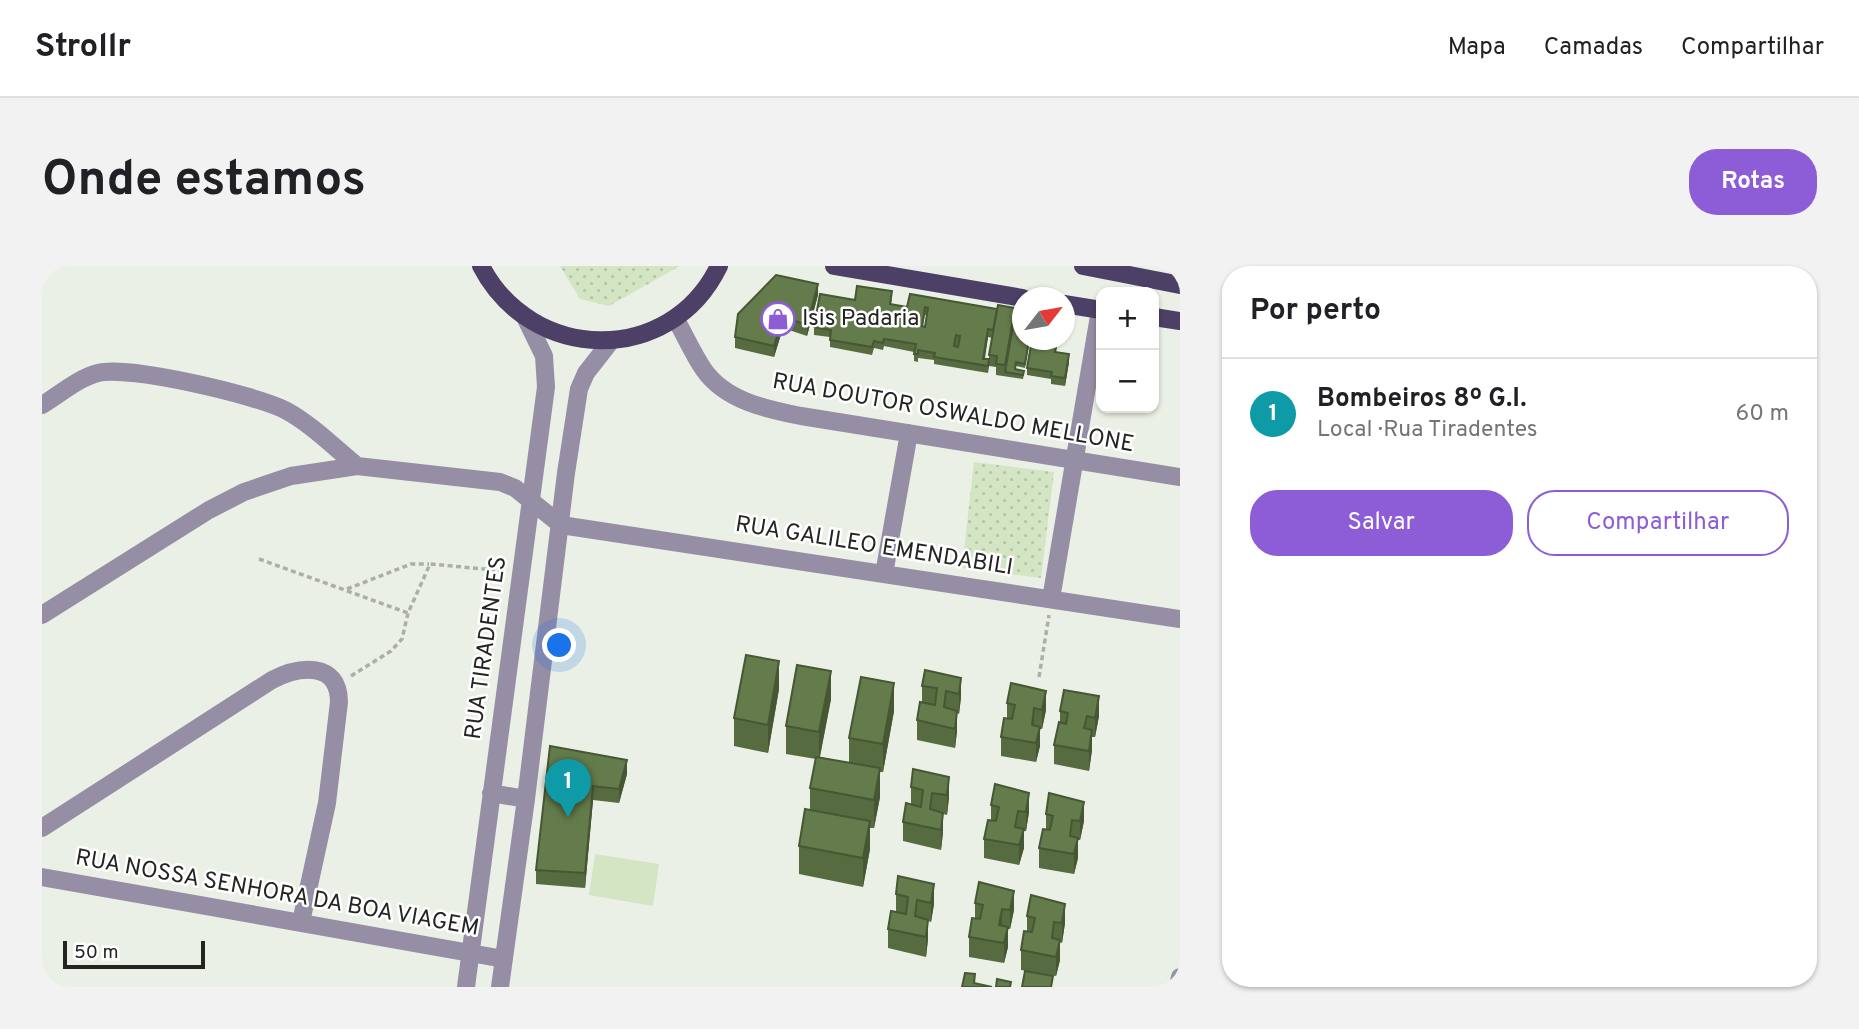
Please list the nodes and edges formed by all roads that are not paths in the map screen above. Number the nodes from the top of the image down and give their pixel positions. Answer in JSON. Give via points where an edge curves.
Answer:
{"nodes":[{"id":1,"x":481,"y":266,"type":"edge"},
{"id":2,"x":834,"y":266,"type":"edge"},
{"id":3,"x":1083,"y":266,"type":"edge"},
{"id":4,"x":722,"y":267,"type":"edge"},
{"id":5,"x":1180,"y":285,"type":"edge"},
{"id":6,"x":1012,"y":296,"type":"edge"},
{"id":7,"x":1075,"y":306,"type":"edge"},
{"id":8,"x":1096,"y":309,"type":"edge"},
{"id":9,"x":526,"y":318,"type":"junction"},
{"id":10,"x":675,"y":318,"type":"junction"},
{"id":11,"x":1159,"y":318,"type":"edge"},
{"id":12,"x":1180,"y":321,"type":"edge"},
{"id":13,"x":1096,"y":337,"type":"edge"},
{"id":14,"x":611,"y":341,"type":"junction"},
{"id":15,"x":42,"y":405,"type":"edge"},
{"id":16,"x":909,"y":433,"type":"junction"},
{"id":17,"x":1073,"y":460,"type":"junction"},
{"id":18,"x":358,"y":466,"type":"junction"},
{"id":19,"x":1180,"y":477,"type":"edge"},
{"id":20,"x":532,"y":501,"type":"junction"},
{"id":21,"x":561,"y":525,"type":"junction"},
{"id":22,"x":884,"y":574,"type":"junction"},
{"id":23,"x":1051,"y":599,"type":"junction"},
{"id":24,"x":42,"y":615,"type":"edge"},
{"id":25,"x":1180,"y":619,"type":"edge"},
{"id":26,"x":491,"y":793,"type":"junction"},
{"id":27,"x":526,"y":799,"type":"junction"},
{"id":28,"x":42,"y":828,"type":"edge"},
{"id":29,"x":42,"y":877,"type":"edge"},
{"id":30,"x":301,"y":922,"type":"junction"},
{"id":31,"x":471,"y":954,"type":"junction"},
{"id":32,"x":504,"y":960,"type":"junction"},
{"id":33,"x":1180,"y":977,"type":"edge"},
{"id":34,"x":466,"y":987,"type":"edge"},
{"id":35,"x":500,"y":987,"type":"edge"},
{"id":36,"x":1178,"y":987,"type":"edge"}],
"edges":[{"from":1,"to":9,"type":"main road","via":[[493,287]]},
{"from":2,"to":6,"type":"main road"},
{"from":3,"to":5,"type":"main road"},
{"from":4,"to":10,"type":"main road"},
{"from":7,"to":8,"type":"main road"},
{"from":9,"to":14,"type":"main road","via":[[566,337]]},
{"from":9,"to":20,"type":"street","name":"RUA TIRADENTES","via":[[546,371]]},
{"from":10,"to":14,"type":"main road","via":[[645,334]]},
{"from":10,"to":16,"type":"street","name":"RUA DOUTOR OSWALDO MELLONE","via":[[705,371],[748,403]]},
{"from":11,"to":12,"type":"main road"},
{"from":13,"to":17,"type":"street"},
{"from":14,"to":21,"type":"street","via":[[579,389]]},
{"from":15,"to":18,"type":"street","via":[[99,373],[163,378],[256,398],[279,408]]},
{"from":16,"to":17,"type":"street","name":"RUA DOUTOR OSWALDO MELLONE"},
{"from":16,"to":22,"type":"street"},
{"from":17,"to":19,"type":"street","name":"RUA DOUTOR OSWALDO MELLONE"},
{"from":17,"to":23,"type":"street"},
{"from":18,"to":20,"type":"street","via":[[500,482]]},
{"from":18,"to":24,"type":"street","via":[[291,476],[244,492],[176,529]]},
{"from":20,"to":21,"type":"street"},
{"from":20,"to":26,"type":"street","name":"RUA TIRADENTES"},
{"from":21,"to":22,"type":"street","name":"RUA GALILEO EMENDABILI"},
{"from":21,"to":27,"type":"street"},
{"from":22,"to":23,"type":"street","name":"RUA GALILEO EMENDABILI"},
{"from":23,"to":25,"type":"street","name":"RUA GALILEO EMENDABILI"},
{"from":26,"to":27,"type":"street"},
{"from":26,"to":31,"type":"street","name":"RUA TIRADENTES"},
{"from":27,"to":32,"type":"street"},
{"from":28,"to":30,"type":"street","via":[[283,674],[303,669],[321,672],[338,685],[339,702],[327,803]]},
{"from":29,"to":30,"type":"street","name":"RUA NOSSA SENHORA DA BOA VIAGEM"},
{"from":30,"to":31,"type":"street","name":"RUA NOSSA SENHORA DA BOA VIAGEM"},
{"from":31,"to":32,"type":"street","name":"RUA NOSSA SENHORA DA BOA VIAGEM"},
{"from":31,"to":34,"type":"street","name":"RUA TIRADENTES"},
{"from":32,"to":35,"type":"street"},
{"from":33,"to":36,"type":"street"}]}
